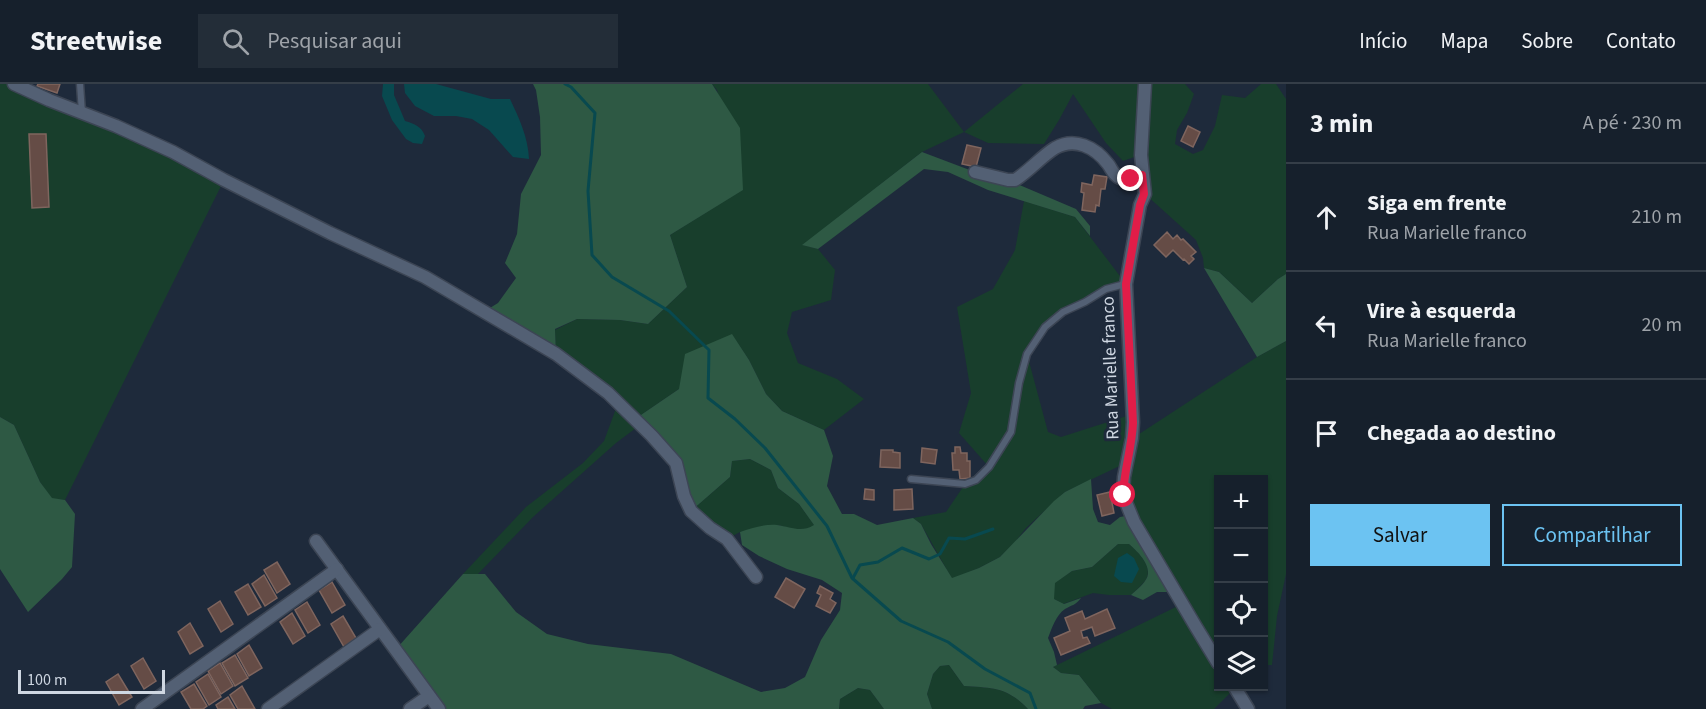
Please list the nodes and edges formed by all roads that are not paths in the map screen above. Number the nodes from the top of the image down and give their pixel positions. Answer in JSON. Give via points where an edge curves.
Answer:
{"nodes":[{"id":1,"x":14,"y":84,"type":"edge"},
{"id":2,"x":80,"y":84,"type":"edge"},
{"id":3,"x":1145,"y":84,"type":"edge"},
{"id":4,"x":82,"y":113,"type":"junction"},
{"id":5,"x":975,"y":171,"type":"dead end"},
{"id":6,"x":1142,"y":175,"type":"junction"},
{"id":7,"x":1126,"y":284,"type":"junction"},
{"id":8,"x":911,"y":479,"type":"dead end"},
{"id":9,"x":316,"y":541,"type":"dead end"},
{"id":10,"x":337,"y":570,"type":"junction"},
{"id":11,"x":756,"y":577,"type":"dead end"},
{"id":12,"x":380,"y":629,"type":"junction"},
{"id":13,"x":1214,"y":656,"type":"edge"},
{"id":14,"x":1237,"y":691,"type":"edge"},
{"id":15,"x":429,"y":696,"type":"junction"},
{"id":16,"x":142,"y":709,"type":"edge"},
{"id":17,"x":268,"y":709,"type":"edge"},
{"id":18,"x":410,"y":709,"type":"edge"},
{"id":19,"x":439,"y":709,"type":"edge"},
{"id":20,"x":1248,"y":709,"type":"edge"}],
"edges":[{"from":1,"to":4,"type":"street"},
{"from":2,"to":4,"type":"lane"},
{"from":3,"to":6,"type":"street","name":"Rua Marielle franco"},
{"from":4,"to":11,"type":"street","via":[[173,152],[425,277],[555,354],[608,393],[652,436],[676,463],[691,512],[728,539]]},
{"from":5,"to":6,"type":"street","via":[[1015,180],[1055,148],[1072,143],[1085,145],[1098,154],[1122,179]]},
{"from":6,"to":7,"type":"street","name":"Rua Marielle franco","via":[[1144,194]]},
{"from":7,"to":8,"type":"lane","via":[[1106,289],[1062,312],[1046,327],[1027,354],[1018,382],[1011,432],[976,480],[965,484]]},
{"from":7,"to":13,"type":"street","name":"Rua Marielle franco","via":[[1133,423],[1123,495],[1134,522]]},
{"from":9,"to":10,"type":"street"},
{"from":10,"to":12,"type":"street"},
{"from":10,"to":16,"type":"street"},
{"from":12,"to":15,"type":"street"},
{"from":12,"to":17,"type":"street"},
{"from":14,"to":20,"type":"street"},
{"from":15,"to":18,"type":"street"},
{"from":15,"to":19,"type":"street"}]}
